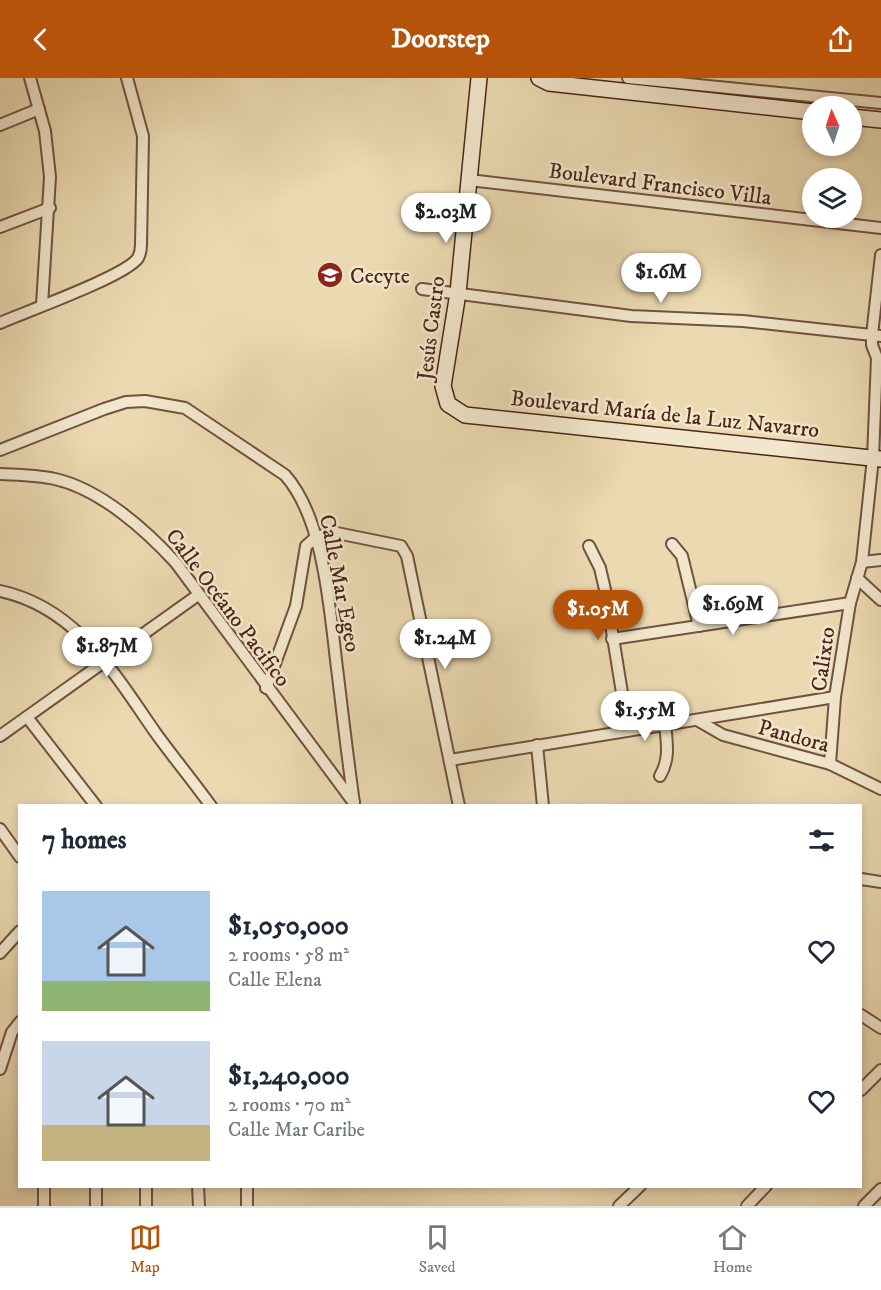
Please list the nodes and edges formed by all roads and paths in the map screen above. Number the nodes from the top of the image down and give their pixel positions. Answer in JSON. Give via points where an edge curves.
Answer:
{"nodes":[{"id":1,"x":30,"y":78,"type":"edge"},
{"id":2,"x":127,"y":78,"type":"edge"},
{"id":3,"x":479,"y":78,"type":"edge"},
{"id":4,"x":539,"y":78,"type":"edge"},
{"id":5,"x":628,"y":78,"type":"edge"},
{"id":6,"x":881,"y":103,"type":"edge"},
{"id":7,"x":39,"y":109,"type":"junction"},
{"id":8,"x":802,"y":111,"type":"edge"},
{"id":9,"x":862,"y":118,"type":"edge"},
{"id":10,"x":881,"y":120,"type":"edge"},
{"id":11,"x":0,"y":125,"type":"edge"},
{"id":12,"x":470,"y":180,"type":"junction"},
{"id":13,"x":50,"y":208,"type":"junction"},
{"id":14,"x":0,"y":226,"type":"edge"},
{"id":15,"x":881,"y":228,"type":"edge"},
{"id":16,"x":881,"y":255,"type":"edge"},
{"id":17,"x":422,"y":289,"type":"dead end"},
{"id":18,"x":458,"y":293,"type":"junction"},
{"id":19,"x":42,"y":305,"type":"junction"},
{"id":20,"x":0,"y":323,"type":"edge"},
{"id":21,"x":875,"y":344,"type":"edge"},
{"id":22,"x":448,"y":404,"type":"joint"},
{"id":23,"x":0,"y":450,"type":"edge"},
{"id":24,"x":877,"y":458,"type":"edge"},
{"id":25,"x":0,"y":474,"type":"edge"},
{"id":26,"x":315,"y":538,"type":"junction"},
{"id":27,"x":672,"y":544,"type":"dead end"},
{"id":28,"x":589,"y":546,"type":"dead end"},
{"id":29,"x":881,"y":560,"type":"edge"},
{"id":30,"x":862,"y":562,"type":"junction"},
{"id":31,"x":856,"y":578,"type":"junction"},
{"id":32,"x":0,"y":591,"type":"edge"},
{"id":33,"x":198,"y":595,"type":"junction"},
{"id":34,"x":881,"y":600,"type":"edge"},
{"id":35,"x":850,"y":603,"type":"junction"},
{"id":36,"x":699,"y":626,"type":"junction"},
{"id":37,"x":612,"y":639,"type":"junction"},
{"id":38,"x":106,"y":661,"type":"junction"},
{"id":39,"x":266,"y":688,"type":"junction"},
{"id":40,"x":835,"y":698,"type":"junction"},
{"id":41,"x":27,"y":717,"type":"junction"},
{"id":42,"x":697,"y":720,"type":"junction"},
{"id":43,"x":665,"y":724,"type":"junction"},
{"id":44,"x":628,"y":730,"type":"junction"},
{"id":45,"x":0,"y":736,"type":"edge"},
{"id":46,"x":537,"y":745,"type":"junction"},
{"id":47,"x":450,"y":760,"type":"junction"},
{"id":48,"x":830,"y":764,"type":"junction"},
{"id":49,"x":660,"y":776,"type":"dead end"},
{"id":50,"x":881,"y":789,"type":"edge"},
{"id":51,"x":94,"y":804,"type":"edge"},
{"id":52,"x":210,"y":804,"type":"edge"},
{"id":53,"x":355,"y":804,"type":"edge"},
{"id":54,"x":459,"y":804,"type":"edge"},
{"id":55,"x":543,"y":804,"type":"edge"},
{"id":56,"x":0,"y":829,"type":"edge"},
{"id":57,"x":18,"y":853,"type":"edge"},
{"id":58,"x":862,"y":879,"type":"edge"},
{"id":59,"x":881,"y":882,"type":"edge"},
{"id":60,"x":18,"y":933,"type":"edge"},
{"id":61,"x":0,"y":953,"type":"edge"},
{"id":62,"x":862,"y":1016,"type":"edge"},
{"id":63,"x":18,"y":1024,"type":"edge"},
{"id":64,"x":878,"y":1026,"type":"edge"},
{"id":65,"x":862,"y":1028,"type":"edge"},
{"id":66,"x":0,"y":1069,"type":"edge"},
{"id":67,"x":881,"y":1070,"type":"edge"},
{"id":68,"x":862,"y":1089,"type":"edge"},
{"id":69,"x":44,"y":1188,"type":"edge"},
{"id":70,"x":96,"y":1188,"type":"edge"},
{"id":71,"x":146,"y":1188,"type":"edge"},
{"id":72,"x":198,"y":1188,"type":"edge"},
{"id":73,"x":247,"y":1188,"type":"edge"},
{"id":74,"x":764,"y":1188,"type":"edge"},
{"id":75,"x":636,"y":1189,"type":"edge"},
{"id":76,"x":881,"y":1189,"type":"edge"},
{"id":77,"x":44,"y":1206,"type":"edge"},
{"id":78,"x":96,"y":1206,"type":"edge"},
{"id":79,"x":146,"y":1206,"type":"edge"},
{"id":80,"x":199,"y":1206,"type":"edge"},
{"id":81,"x":247,"y":1206,"type":"edge"},
{"id":82,"x":619,"y":1206,"type":"edge"},
{"id":83,"x":747,"y":1206,"type":"edge"},
{"id":84,"x":864,"y":1206,"type":"edge"}],
"edges":[{"from":1,"to":7,"type":"street"},
{"from":2,"to":19,"type":"street","via":[[143,136],[138,257],[90,286]]},
{"from":3,"to":12,"type":"street","name":"Jesús Castro"},
{"from":4,"to":8,"type":"street","via":[[549,83]]},
{"from":5,"to":6,"type":"street"},
{"from":7,"to":11,"type":"street"},
{"from":7,"to":13,"type":"street","via":[[47,147]]},
{"from":9,"to":10,"type":"street"},
{"from":12,"to":15,"type":"street","name":"Boulevard Francisco Villa"},
{"from":12,"to":18,"type":"street","name":"Jesús Castro"},
{"from":13,"to":14,"type":"street"},
{"from":13,"to":19,"type":"street"},
{"from":16,"to":21,"type":"street","name":"Calixto"},
{"from":17,"to":18,"type":"street"},
{"from":18,"to":21,"type":"street","via":[[631,316],[743,321]]},
{"from":18,"to":22,"type":"street","name":"Jesús Castro","via":[[443,386]]},
{"from":19,"to":20,"type":"street"},
{"from":21,"to":24,"type":"street","name":"Calixto"},
{"from":22,"to":24,"type":"street","name":"Boulevard María de la Luz Navarro","via":[[465,415]]},
{"from":23,"to":26,"type":"street","name":"Calle Mar Egeo","via":[[126,402],[146,401],[184,408],[285,475],[296,487]]},
{"from":24,"to":30,"type":"street","name":"Calixto"},
{"from":25,"to":33,"type":"street","name":"Calle Océano Pacifico","via":[[57,480],[118,511],[152,537]]},
{"from":26,"to":39,"type":"street","via":[[306,546],[296,606]]},
{"from":26,"to":47,"type":"street","via":[[332,532],[401,546],[407,556]]},
{"from":26,"to":53,"type":"street","name":"Calle Mar Egeo","via":[[331,624]]},
{"from":27,"to":36,"type":"street","via":[[681,556]]},
{"from":28,"to":37,"type":"street","via":[[600,568]]},
{"from":29,"to":30,"type":"street"},
{"from":30,"to":31,"type":"street","name":"Calixto"},
{"from":31,"to":34,"type":"street"},
{"from":31,"to":35,"type":"street","name":"Calixto"},
{"from":32,"to":38,"type":"street","via":[[31,600],[55,613]]},
{"from":33,"to":38,"type":"street"},
{"from":33,"to":39,"type":"street","name":"Calle Océano Pacifico"},
{"from":35,"to":36,"type":"street"},
{"from":35,"to":40,"type":"street","name":"Calixto"},
{"from":36,"to":37,"type":"street"},
{"from":37,"to":44,"type":"street"},
{"from":38,"to":41,"type":"street"},
{"from":38,"to":52,"type":"street"},
{"from":39,"to":53,"type":"street","name":"Calle Océano Pacifico"},
{"from":40,"to":42,"type":"street"},
{"from":40,"to":48,"type":"street","name":"Calixto"},
{"from":41,"to":45,"type":"street"},
{"from":41,"to":51,"type":"street"},
{"from":42,"to":43,"type":"street"},
{"from":42,"to":48,"type":"street","name":"Pandora","via":[[723,735]]},
{"from":43,"to":44,"type":"street"},
{"from":43,"to":49,"type":"street","via":[[666,765]]},
{"from":44,"to":46,"type":"street"},
{"from":46,"to":47,"type":"street"},
{"from":46,"to":55,"type":"street"},
{"from":47,"to":54,"type":"street"},
{"from":48,"to":50,"type":"street","name":"Pandora"},
{"from":56,"to":57,"type":"street"},
{"from":58,"to":59,"type":"street"},
{"from":60,"to":61,"type":"street"},
{"from":62,"to":64,"type":"street"},
{"from":63,"to":66,"type":"street"},
{"from":64,"to":65,"type":"street"},
{"from":67,"to":68,"type":"street"},
{"from":69,"to":77,"type":"street"},
{"from":70,"to":78,"type":"street"},
{"from":71,"to":79,"type":"street"},
{"from":72,"to":80,"type":"street"},
{"from":73,"to":81,"type":"street"},
{"from":74,"to":83,"type":"street"},
{"from":75,"to":82,"type":"street"},
{"from":76,"to":84,"type":"street"}]}
